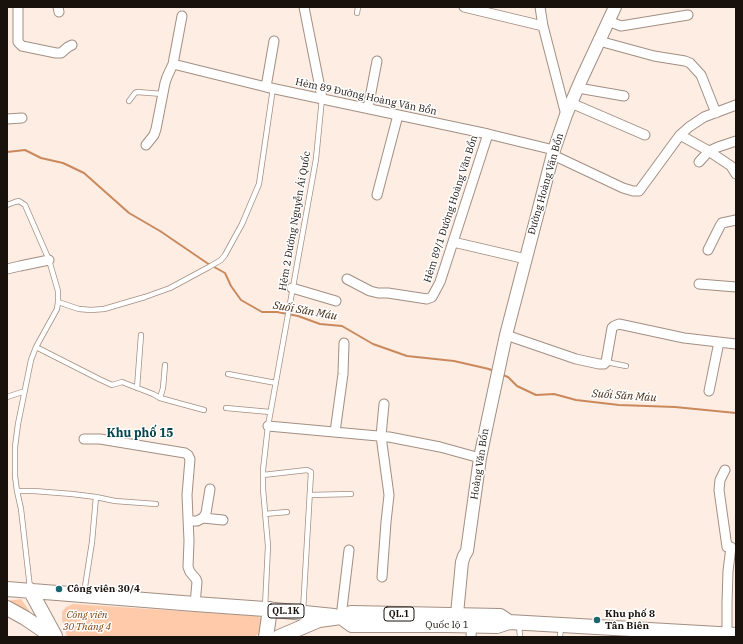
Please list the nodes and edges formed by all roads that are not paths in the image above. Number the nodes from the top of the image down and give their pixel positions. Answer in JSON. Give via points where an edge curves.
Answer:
{"nodes":[{"id":1,"x":18,"y":7,"type":"edge"},
{"id":2,"x":304,"y":7,"type":"edge"},
{"id":3,"x":358,"y":7,"type":"edge"},
{"id":4,"x":464,"y":7,"type":"edge"},
{"id":5,"x":540,"y":7,"type":"edge"},
{"id":6,"x":615,"y":7,"type":"edge"},
{"id":7,"x":357,"y":13,"type":"dead end"},
{"id":8,"x":688,"y":15,"type":"dead end"},
{"id":9,"x":182,"y":16,"type":"dead end"},
{"id":10,"x":608,"y":21,"type":"junction"},
{"id":11,"x":544,"y":26,"type":"junction"},
{"id":12,"x":274,"y":41,"type":"dead end"},
{"id":13,"x":599,"y":41,"type":"junction"},
{"id":14,"x":72,"y":45,"type":"dead end"},
{"id":15,"x":377,"y":61,"type":"dead end"},
{"id":16,"x":173,"y":64,"type":"junction"},
{"id":17,"x":269,"y":87,"type":"junction"},
{"id":18,"x":578,"y":88,"type":"junction"},
{"id":19,"x":163,"y":94,"type":"junction"},
{"id":20,"x":624,"y":96,"type":"dead end"},
{"id":21,"x":322,"y":98,"type":"junction"},
{"id":22,"x":129,"y":101,"type":"dead end"},
{"id":23,"x":571,"y":104,"type":"junction"},
{"id":24,"x":736,"y":105,"type":"edge"},
{"id":25,"x":368,"y":108,"type":"junction"},
{"id":26,"x":716,"y":113,"type":"junction"},
{"id":27,"x":398,"y":115,"type":"junction"},
{"id":28,"x":566,"y":115,"type":"junction"},
{"id":29,"x":22,"y":118,"type":"dead end"},
{"id":30,"x":7,"y":119,"type":"edge"},
{"id":31,"x":488,"y":134,"type":"junction"},
{"id":32,"x":645,"y":134,"type":"dead end"},
{"id":33,"x":680,"y":135,"type":"junction"},
{"id":34,"x":736,"y":141,"type":"edge"},
{"id":35,"x":146,"y":145,"type":"dead end"},
{"id":36,"x":709,"y":151,"type":"junction"},
{"id":37,"x":553,"y":153,"type":"junction"},
{"id":38,"x":699,"y":162,"type":"dead end"},
{"id":39,"x":736,"y":174,"type":"edge"},
{"id":40,"x":377,"y":195,"type":"dead end"},
{"id":41,"x":7,"y":205,"type":"edge"},
{"id":42,"x":736,"y":220,"type":"edge"},
{"id":43,"x":453,"y":242,"type":"junction"},
{"id":44,"x":708,"y":250,"type":"dead end"},
{"id":45,"x":526,"y":259,"type":"junction"},
{"id":46,"x":49,"y":260,"type":"junction"},
{"id":47,"x":7,"y":269,"type":"edge"},
{"id":48,"x":347,"y":279,"type":"dead end"},
{"id":49,"x":699,"y":284,"type":"dead end"},
{"id":50,"x":736,"y":287,"type":"edge"},
{"id":51,"x":292,"y":288,"type":"junction"},
{"id":52,"x":336,"y":301,"type":"dead end"},
{"id":53,"x":58,"y":302,"type":"junction"},
{"id":54,"x":141,"y":335,"type":"dead end"},
{"id":55,"x":506,"y":335,"type":"junction"},
{"id":56,"x":720,"y":342,"type":"junction"},
{"id":57,"x":344,"y":343,"type":"dead end"},
{"id":58,"x":736,"y":344,"type":"edge"},
{"id":59,"x":36,"y":347,"type":"junction"},
{"id":60,"x":606,"y":362,"type":"junction"},
{"id":61,"x":165,"y":365,"type":"dead end"},
{"id":62,"x":626,"y":366,"type":"dead end"},
{"id":63,"x":498,"y":373,"type":"joint"},
{"id":64,"x":228,"y":374,"type":"dead end"},
{"id":65,"x":276,"y":383,"type":"junction"},
{"id":66,"x":137,"y":388,"type":"junction"},
{"id":67,"x":25,"y":391,"type":"junction"},
{"id":68,"x":709,"y":391,"type":"dead end"},
{"id":69,"x":7,"y":397,"type":"edge"},
{"id":70,"x":160,"y":398,"type":"junction"},
{"id":71,"x":384,"y":404,"type":"dead end"},
{"id":72,"x":226,"y":408,"type":"dead end"},
{"id":73,"x":204,"y":410,"type":"dead end"},
{"id":74,"x":270,"y":412,"type":"junction"},
{"id":75,"x":268,"y":426,"type":"junction"},
{"id":76,"x":335,"y":432,"type":"junction"},
{"id":77,"x":381,"y":436,"type":"junction"},
{"id":78,"x":84,"y":439,"type":"dead end"},
{"id":79,"x":480,"y":458,"type":"junction"},
{"id":80,"x":725,"y":470,"type":"dead end"},
{"id":81,"x":263,"y":475,"type":"junction"},
{"id":82,"x":210,"y":489,"type":"dead end"},
{"id":83,"x":17,"y":491,"type":"junction"},
{"id":84,"x":352,"y":494,"type":"dead end"},
{"id":85,"x":310,"y":495,"type":"junction"},
{"id":86,"x":96,"y":498,"type":"junction"},
{"id":87,"x":156,"y":504,"type":"dead end"},
{"id":88,"x":287,"y":512,"type":"dead end"},
{"id":89,"x":265,"y":514,"type":"junction"},
{"id":90,"x":203,"y":518,"type":"junction"},
{"id":91,"x":223,"y":520,"type":"dead end"},
{"id":92,"x":188,"y":521,"type":"junction"},
{"id":93,"x":729,"y":547,"type":"edge"},
{"id":94,"x":349,"y":550,"type":"dead end"},
{"id":95,"x":382,"y":577,"type":"dead end"},
{"id":96,"x":7,"y":589,"type":"edge"},
{"id":97,"x":30,"y":590,"type":"junction"},
{"id":98,"x":80,"y":595,"type":"junction"},
{"id":99,"x":195,"y":604,"type":"junction"},
{"id":100,"x":7,"y":608,"type":"edge"},
{"id":101,"x":268,"y":609,"type":"junction"},
{"id":102,"x":303,"y":613,"type":"junction"},
{"id":103,"x":341,"y":617,"type":"junction"},
{"id":104,"x":465,"y":622,"type":"edge"},
{"id":105,"x":514,"y":622,"type":"junction"},
{"id":106,"x":560,"y":631,"type":"edge"},
{"id":107,"x":652,"y":633,"type":"edge"},
{"id":108,"x":681,"y":634,"type":"edge"},
{"id":109,"x":732,"y":635,"type":"edge"},
{"id":110,"x":54,"y":637,"type":"edge"},
{"id":111,"x":266,"y":637,"type":"edge"},
{"id":112,"x":279,"y":637,"type":"edge"},
{"id":113,"x":520,"y":637,"type":"edge"}],
"edges":[{"from":1,"to":14,"type":"street","via":[[18,42],[22,46],[56,54]]},
{"from":2,"to":21,"type":"street"},
{"from":3,"to":7,"type":"lane"},
{"from":4,"to":11,"type":"street"},
{"from":5,"to":11,"type":"street"},
{"from":6,"to":10,"type":"main road","name":"Đường Hoàng Văn Bổn"},
{"from":8,"to":10,"type":"street","via":[[621,26]]},
{"from":9,"to":16,"type":"street"},
{"from":10,"to":13,"type":"main road","name":"Đường Hoàng Văn Bổn"},
{"from":11,"to":28,"type":"street"},
{"from":12,"to":17,"type":"street"},
{"from":13,"to":18,"type":"main road","name":"Đường Hoàng Văn Bổn"},
{"from":13,"to":26,"type":"street","via":[[690,63],[701,75]]},
{"from":15,"to":25,"type":"street"},
{"from":16,"to":17,"type":"street","name":"Hẻm 89 Đường Hoàng Văn Bổn"},
{"from":16,"to":19,"type":"street","via":[[166,77]]},
{"from":17,"to":21,"type":"street","name":"Hẻm 89 Đường Hoàng Văn Bổn"},
{"from":17,"to":53,"type":"lane","via":[[259,184],[242,224],[221,260],[170,288],[104,309],[79,309]]},
{"from":18,"to":20,"type":"street"},
{"from":18,"to":23,"type":"main road","name":"Đường Hoàng Văn Bổn"},
{"from":19,"to":22,"type":"lane","via":[[137,92]]},
{"from":19,"to":35,"type":"street","via":[[156,129]]},
{"from":21,"to":25,"type":"street","name":"Hẻm 89 Đường Hoàng Văn Bổn"},
{"from":21,"to":51,"type":"lane","name":"Hẻm 2 Đường Nguyễn Ái Quốc","via":[[316,159]]},
{"from":23,"to":28,"type":"main road","name":"Đường Hoàng Văn Bổn"},
{"from":23,"to":32,"type":"street"},
{"from":24,"to":26,"type":"street"},
{"from":25,"to":27,"type":"street","name":"Hẻm 89 Đường Hoàng Văn Bổn"},
{"from":26,"to":33,"type":"street","via":[[689,127]]},
{"from":27,"to":31,"type":"street","name":"Hẻm 89 Đường Hoàng Văn Bổn"},
{"from":27,"to":40,"type":"street"},
{"from":28,"to":37,"type":"main road","name":"Đường Hoàng Văn Bổn"},
{"from":29,"to":30,"type":"street"},
{"from":31,"to":37,"type":"street","name":"Hẻm 89 Đường Hoàng Văn Bổn"},
{"from":31,"to":43,"type":"street","name":"Hẻm 89/1 Đường Hoàng Văn Bổn"},
{"from":33,"to":36,"type":"street"},
{"from":33,"to":37,"type":"street","name":"Hẻm 89 Đường Hoàng Văn Bổn","via":[[639,191],[623,188]]},
{"from":34,"to":36,"type":"street"},
{"from":36,"to":38,"type":"street"},
{"from":36,"to":39,"type":"street","via":[[730,166]]},
{"from":37,"to":45,"type":"main road","name":"Đường Hoàng Văn Bổn"},
{"from":41,"to":46,"type":"lane","via":[[19,201],[25,205]]},
{"from":42,"to":44,"type":"street","via":[[722,223]]},
{"from":43,"to":45,"type":"street"},
{"from":43,"to":48,"type":"street","name":"Hẻm 89/1 Đường Hoàng Văn Bổn","via":[[440,282],[432,297],[427,299],[370,291]]},
{"from":45,"to":55,"type":"main road","name":"Đường Hoàng Văn Bổn"},
{"from":46,"to":47,"type":"street"},
{"from":46,"to":53,"type":"lane","via":[[58,291]]},
{"from":49,"to":50,"type":"street"},
{"from":51,"to":52,"type":"street"},
{"from":51,"to":65,"type":"lane","name":"Hẻm 2 Đường Nguyễn Ái Quốc"},
{"from":53,"to":59,"type":"lane","via":[[57,309]]},
{"from":54,"to":66,"type":"lane"},
{"from":55,"to":60,"type":"street","via":[[576,359],[599,364]]},
{"from":55,"to":63,"type":"main road","name":"Đường Hoàng Văn Bổn"},
{"from":56,"to":58,"type":"street"},
{"from":56,"to":60,"type":"street","via":[[684,338],[619,324],[612,328]]},
{"from":56,"to":68,"type":"street"},
{"from":57,"to":76,"type":"street","via":[[343,374]]},
{"from":59,"to":66,"type":"lane","via":[[99,379],[112,384],[122,382]]},
{"from":59,"to":67,"type":"lane"},
{"from":60,"to":62,"type":"lane"},
{"from":61,"to":70,"type":"lane"},
{"from":63,"to":79,"type":"main road","name":"Hoàng Văn Bổn"},
{"from":64,"to":65,"type":"lane"},
{"from":65,"to":74,"type":"lane","name":"Hẻm 2 Đường Nguyễn Ái Quốc"},
{"from":66,"to":70,"type":"lane"},
{"from":67,"to":69,"type":"lane"},
{"from":67,"to":83,"type":"lane","via":[[15,447]]},
{"from":70,"to":73,"type":"lane"},
{"from":71,"to":77,"type":"street"},
{"from":72,"to":74,"type":"lane"},
{"from":74,"to":75,"type":"lane","name":"Hẻm 2 Đường Nguyễn Ái Quốc"},
{"from":75,"to":76,"type":"street"},
{"from":75,"to":81,"type":"lane","name":"Hẻm 2 Đường Nguyễn Ái Quốc"},
{"from":76,"to":77,"type":"street"},
{"from":77,"to":79,"type":"street","via":[[440,447]]},
{"from":77,"to":95,"type":"street","via":[[389,495]]},
{"from":78,"to":92,"type":"street","via":[[100,439],[188,455]]},
{"from":79,"to":104,"type":"main road","name":"Hoàng Văn Bổn","via":[[467,551],[462,562]]},
{"from":80,"to":93,"type":"street","via":[[719,490]]},
{"from":81,"to":85,"type":"lane","via":[[310,471]]},
{"from":81,"to":89,"type":"lane","name":"Hẻm 2 Đường Nguyễn Ái Quốc"},
{"from":82,"to":90,"type":"street"},
{"from":83,"to":86,"type":"lane"},
{"from":83,"to":97,"type":"lane"},
{"from":84,"to":85,"type":"lane"},
{"from":85,"to":102,"type":"lane"},
{"from":86,"to":87,"type":"lane"},
{"from":86,"to":98,"type":"lane","via":[[92,542]]},
{"from":88,"to":89,"type":"lane"},
{"from":89,"to":101,"type":"lane","name":"Hẻm 2 Đường Nguyễn Ái Quốc"},
{"from":90,"to":91,"type":"street"},
{"from":90,"to":92,"type":"street"},
{"from":92,"to":99,"type":"street","via":[[188,567],[197,582]]},
{"from":93,"to":109,"type":"street","via":[[727,603]]},
{"from":94,"to":103,"type":"street"},
{"from":96,"to":97,"type":"main road","number":"QL.1K"},
{"from":97,"to":98,"type":"main road","number":"QL.1K"},
{"from":97,"to":110,"type":"main road"},
{"from":98,"to":99,"type":"main road","number":"QL.1K"},
{"from":99,"to":101,"type":"main road","number":"QL.1K"},
{"from":100,"to":110,"type":"main road"},
{"from":101,"to":102,"type":"main road","number":"QL.1K"},
{"from":101,"to":111,"type":"main road"},
{"from":102,"to":103,"type":"main road","number":"QL.1K"},
{"from":103,"to":104,"type":"main road","name":"Quốc lộ 1","number":"QL.1","via":[[352,625]]},
{"from":103,"to":112,"type":"main road","via":[[319,620]]},
{"from":104,"to":105,"type":"main road","name":"Quốc lộ 1","number":"QL.1","via":[[497,626]]},
{"from":105,"to":106,"type":"main road","name":"Quốc lộ 1","number":"QL.1"},
{"from":105,"to":113,"type":"lane"},
{"from":106,"to":107,"type":"main road","name":"Quốc lộ 1","number":"QL.1","via":[[612,630]]},
{"from":107,"to":108,"type":"main road","name":"Quốc lộ 1","number":"QL.1"},
{"from":108,"to":109,"type":"main road","name":"Quốc lộ 1","number":"QL.1"}]}
